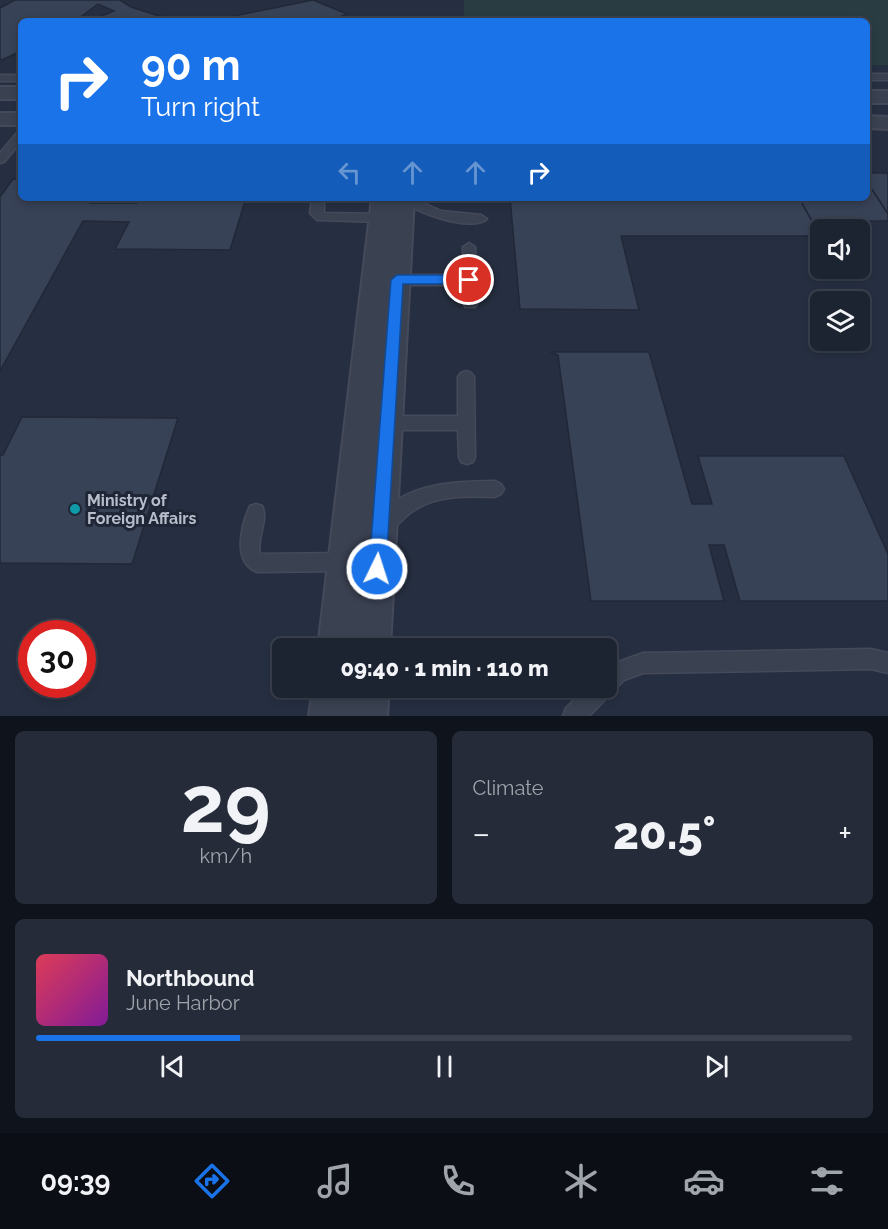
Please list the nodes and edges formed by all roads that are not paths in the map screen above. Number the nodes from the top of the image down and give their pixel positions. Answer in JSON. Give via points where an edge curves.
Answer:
{"nodes":[{"id":1,"x":870,"y":77,"type":"edge"},
{"id":2,"x":888,"y":77,"type":"edge"},
{"id":3,"x":0,"y":78,"type":"edge"},
{"id":4,"x":18,"y":78,"type":"edge"},
{"id":5,"x":0,"y":93,"type":"edge"},
{"id":6,"x":18,"y":93,"type":"edge"},
{"id":7,"x":870,"y":98,"type":"edge"},
{"id":8,"x":888,"y":98,"type":"edge"},
{"id":9,"x":0,"y":119,"type":"edge"},
{"id":10,"x":18,"y":119,"type":"edge"},
{"id":11,"x":870,"y":122,"type":"edge"},
{"id":12,"x":888,"y":123,"type":"edge"},
{"id":13,"x":18,"y":139,"type":"edge"},
{"id":14,"x":0,"y":160,"type":"edge"},
{"id":15,"x":318,"y":201,"type":"edge"},
{"id":16,"x":404,"y":201,"type":"edge"},
{"id":17,"x":409,"y":201,"type":"edge"},
{"id":18,"x":382,"y":208,"type":"edge"},
{"id":19,"x":481,"y":219,"type":"dead end"},
{"id":20,"x":469,"y":247,"type":"dead end"},
{"id":21,"x":397,"y":280,"type":"junction"},
{"id":22,"x":469,"y":280,"type":"junction"},
{"id":23,"x":470,"y":303,"type":"dead end"},
{"id":24,"x":466,"y":376,"type":"dead end"},
{"id":25,"x":387,"y":423,"type":"junction"},
{"id":26,"x":467,"y":423,"type":"junction"},
{"id":27,"x":467,"y":457,"type":"dead end"},
{"id":28,"x":495,"y":489,"type":"dead end"},
{"id":29,"x":256,"y":512,"type":"dead end"},
{"id":30,"x":380,"y":531,"type":"junction"},
{"id":31,"x":346,"y":562,"type":"junction"},
{"id":32,"x":338,"y":638,"type":"edge"},
{"id":33,"x":372,"y":638,"type":"edge"},
{"id":34,"x":888,"y":663,"type":"edge"},
{"id":35,"x":617,"y":672,"type":"edge"},
{"id":36,"x":332,"y":698,"type":"edge"},
{"id":37,"x":368,"y":698,"type":"edge"},
{"id":38,"x":591,"y":698,"type":"edge"},
{"id":39,"x":330,"y":716,"type":"edge"},
{"id":40,"x":366,"y":716,"type":"edge"},
{"id":41,"x":574,"y":716,"type":"edge"}],
"edges":[{"from":1,"to":2,"type":"lane"},
{"from":3,"to":4,"type":"lane"},
{"from":5,"to":6,"type":"street"},
{"from":7,"to":8,"type":"street"},
{"from":9,"to":10,"type":"street"},
{"from":11,"to":12,"type":"street"},
{"from":13,"to":14,"type":"lane"},
{"from":15,"to":18,"type":"lane","via":[[316,213],[321,218]]},
{"from":16,"to":21,"type":"street"},
{"from":17,"to":19,"type":"lane","via":[[438,215]]},
{"from":18,"to":31,"type":"street"},
{"from":20,"to":22,"type":"lane"},
{"from":21,"to":22,"type":"lane"},
{"from":21,"to":25,"type":"street"},
{"from":22,"to":23,"type":"lane"},
{"from":24,"to":26,"type":"lane"},
{"from":25,"to":26,"type":"lane"},
{"from":25,"to":30,"type":"street"},
{"from":26,"to":27,"type":"lane"},
{"from":28,"to":30,"type":"lane","via":[[453,488],[426,494],[401,509]]},
{"from":29,"to":31,"type":"lane","via":[[249,548],[257,563]]},
{"from":30,"to":33,"type":"street"},
{"from":31,"to":32,"type":"street"},
{"from":34,"to":35,"type":"lane","via":[[871,659],[643,663]]},
{"from":36,"to":39,"type":"street"},
{"from":37,"to":40,"type":"street"},
{"from":38,"to":41,"type":"lane"}]}
